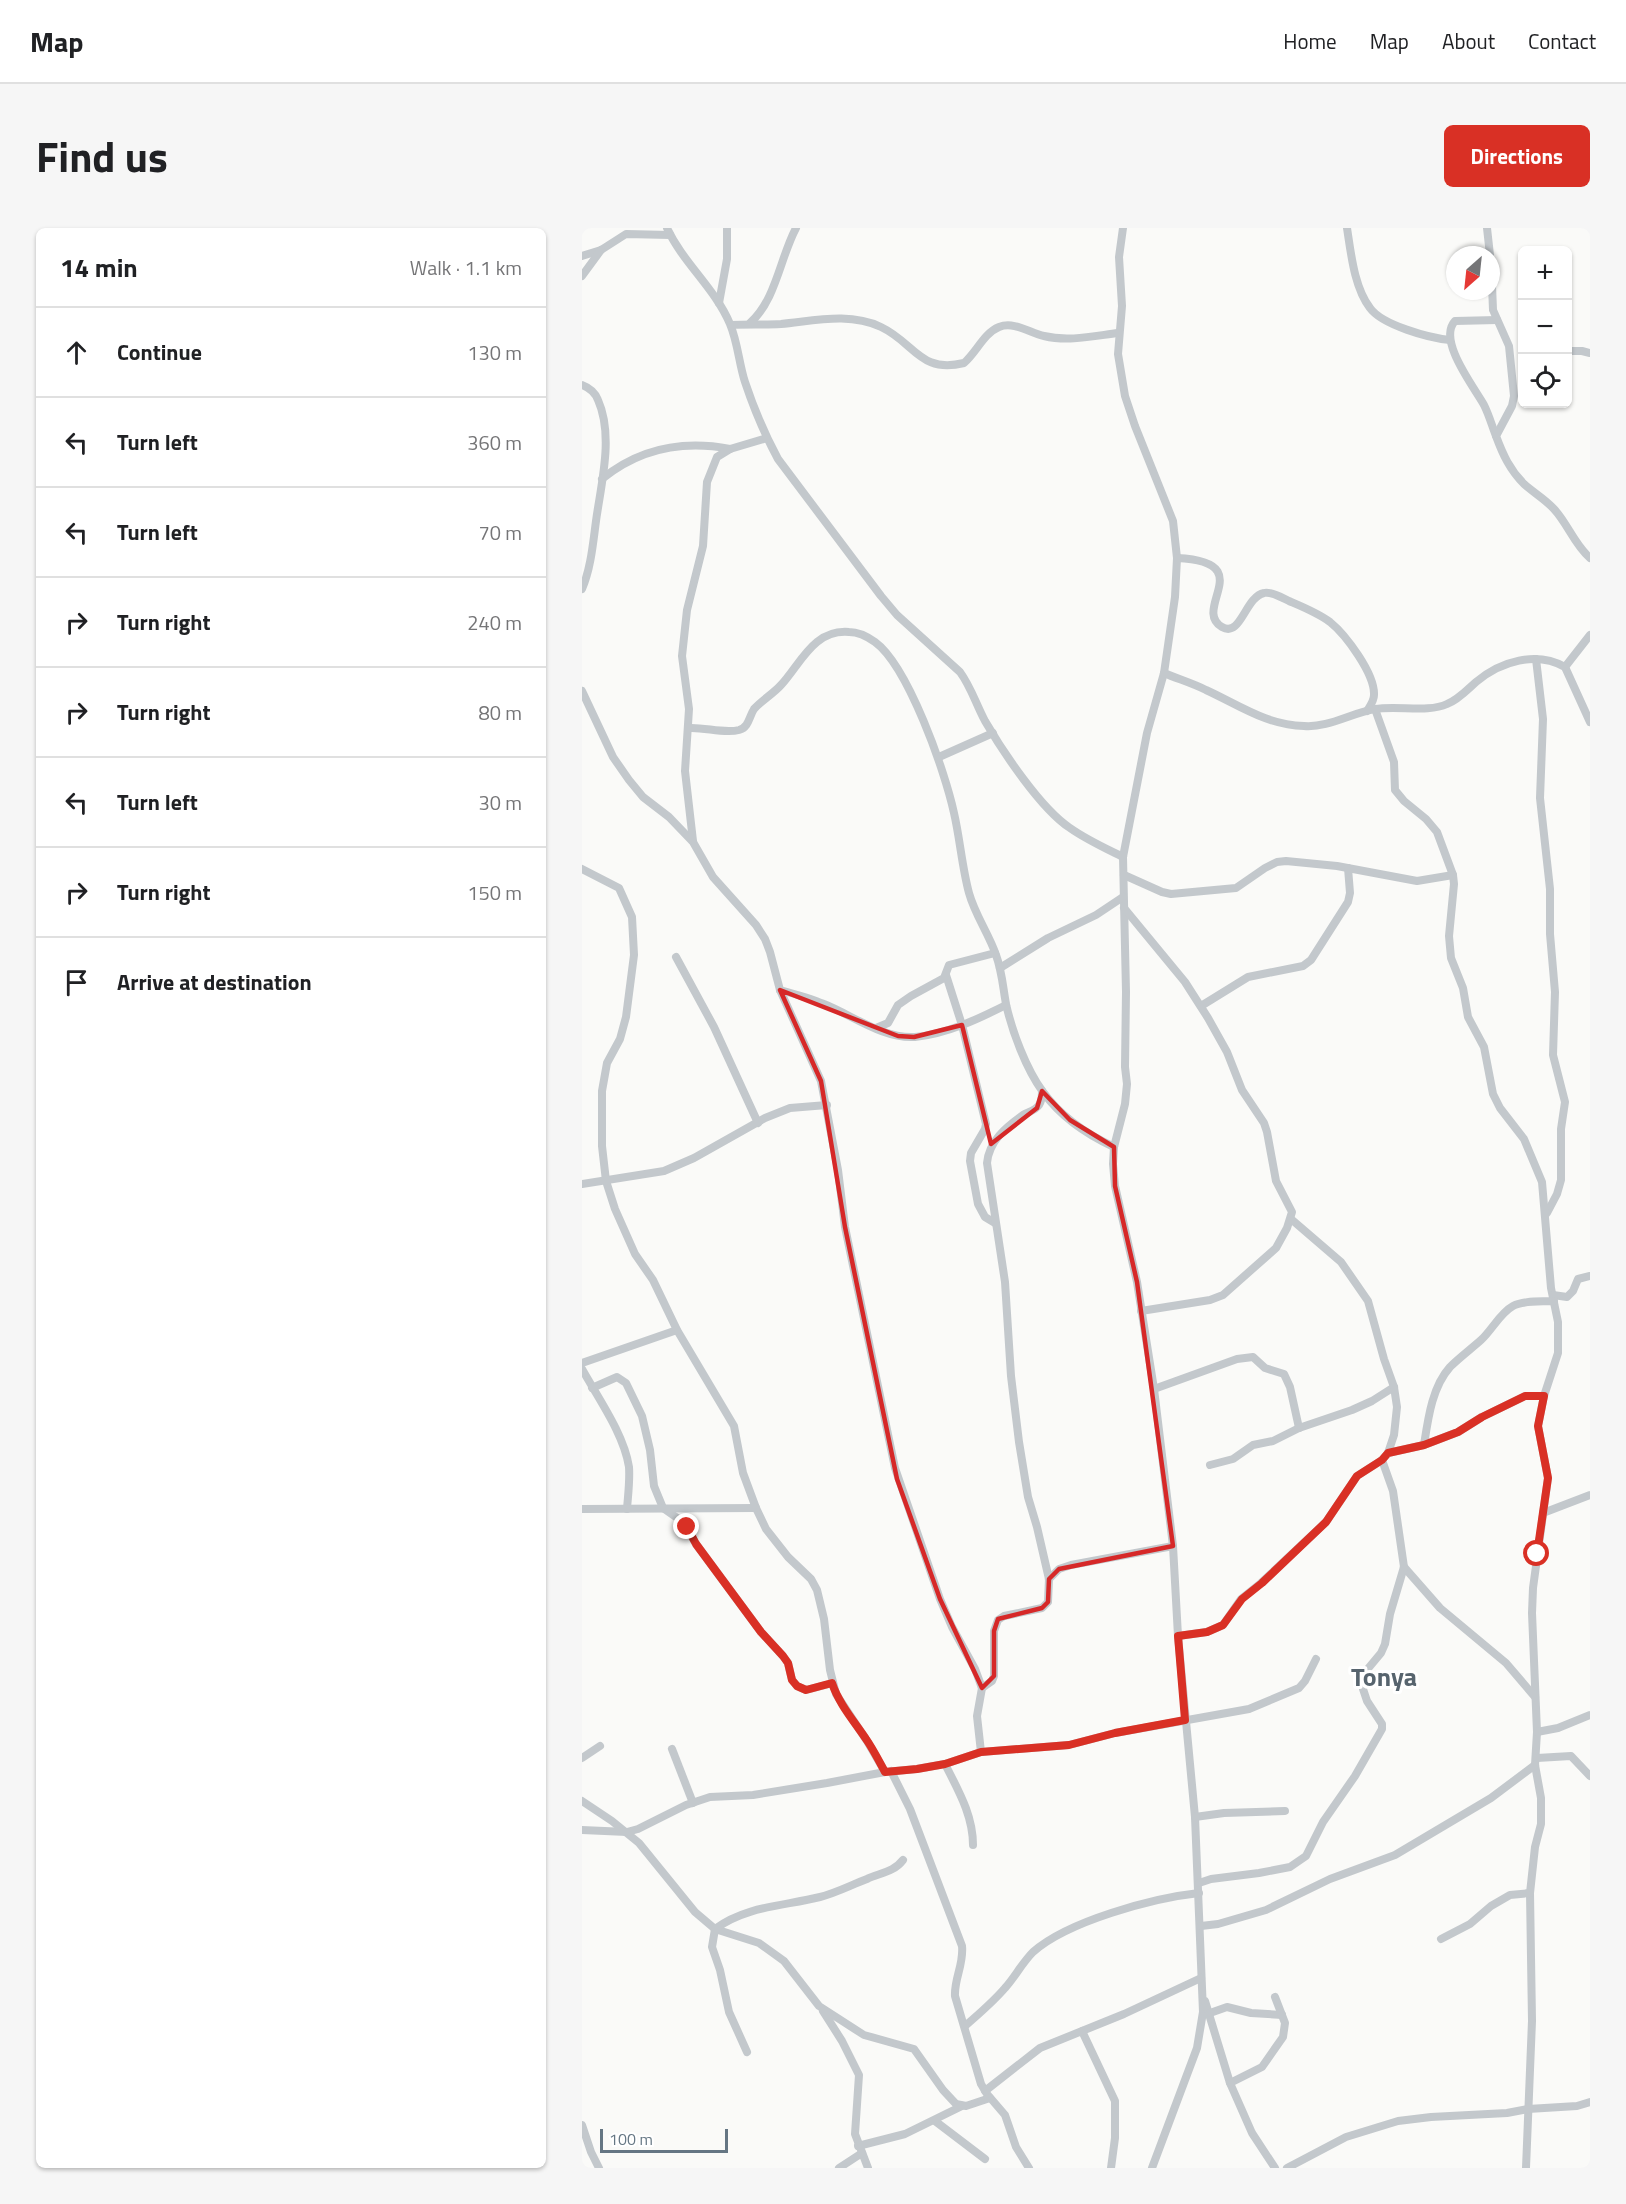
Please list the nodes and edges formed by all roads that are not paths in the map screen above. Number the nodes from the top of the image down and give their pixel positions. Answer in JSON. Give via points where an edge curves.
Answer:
{"nodes":[{"id":1,"x":727,"y":228,"type":"edge"},
{"id":2,"x":796,"y":228,"type":"edge"},
{"id":3,"x":1123,"y":228,"type":"edge"},
{"id":4,"x":1347,"y":228,"type":"edge"},
{"id":5,"x":1487,"y":228,"type":"edge"},
{"id":6,"x":669,"y":232,"type":"edge"},
{"id":7,"x":1489,"y":246,"type":"edge"},
{"id":8,"x":601,"y":249,"type":"junction"},
{"id":9,"x":582,"y":256,"type":"edge"},
{"id":10,"x":582,"y":276,"type":"edge"},
{"id":11,"x":1492,"y":300,"type":"edge"},
{"id":12,"x":719,"y":303,"type":"junction"},
{"id":13,"x":1497,"y":320,"type":"junction"},
{"id":14,"x":750,"y":324,"type":"junction"},
{"id":15,"x":731,"y":325,"type":"junction"},
{"id":16,"x":1118,"y":333,"type":"junction"},
{"id":17,"x":1449,"y":340,"type":"junction"},
{"id":18,"x":1572,"y":351,"type":"edge"},
{"id":19,"x":1590,"y":353,"type":"edge"},
{"id":20,"x":1518,"y":360,"type":"edge"},
{"id":21,"x":1512,"y":362,"type":"junction"},
{"id":22,"x":582,"y":385,"type":"edge"},
{"id":23,"x":1496,"y":436,"type":"junction"},
{"id":24,"x":767,"y":438,"type":"junction"},
{"id":25,"x":730,"y":449,"type":"junction"},
{"id":26,"x":602,"y":479,"type":"junction"},
{"id":27,"x":1177,"y":558,"type":"junction"},
{"id":28,"x":1590,"y":558,"type":"edge"},
{"id":29,"x":582,"y":589,"type":"edge"},
{"id":30,"x":1590,"y":635,"type":"edge"},
{"id":31,"x":1536,"y":659,"type":"junction"},
{"id":32,"x":1565,"y":667,"type":"junction"},
{"id":33,"x":1164,"y":673,"type":"junction"},
{"id":34,"x":582,"y":691,"type":"edge"},
{"id":35,"x":586,"y":708,"type":"edge"},
{"id":36,"x":1371,"y":710,"type":"junction"},
{"id":37,"x":1590,"y":722,"type":"edge"},
{"id":38,"x":689,"y":728,"type":"junction"},
{"id":39,"x":993,"y":733,"type":"junction"},
{"id":40,"x":939,"y":757,"type":"junction"},
{"id":41,"x":693,"y":842,"type":"junction"},
{"id":42,"x":1123,"y":857,"type":"junction"},
{"id":43,"x":1348,"y":868,"type":"junction"},
{"id":44,"x":582,"y":869,"type":"edge"},
{"id":45,"x":1124,"y":875,"type":"junction"},
{"id":46,"x":1453,"y":875,"type":"junction"},
{"id":47,"x":1124,"y":901,"type":"junction"},
{"id":48,"x":995,"y":953,"type":"junction"},
{"id":49,"x":676,"y":957,"type":"dead end"},
{"id":50,"x":1000,"y":968,"type":"junction"},
{"id":51,"x":946,"y":975,"type":"junction"},
{"id":52,"x":780,"y":990,"type":"junction"},
{"id":53,"x":1006,"y":1005,"type":"junction"},
{"id":54,"x":1201,"y":1006,"type":"junction"},
{"id":55,"x":962,"y":1025,"type":"junction"},
{"id":56,"x":876,"y":1028,"type":"junction"},
{"id":57,"x":1042,"y":1091,"type":"junction"},
{"id":58,"x":827,"y":1105,"type":"junction"},
{"id":59,"x":758,"y":1123,"type":"junction"},
{"id":60,"x":1114,"y":1147,"type":"junction"},
{"id":61,"x":606,"y":1181,"type":"junction"},
{"id":62,"x":582,"y":1184,"type":"edge"},
{"id":63,"x":1546,"y":1213,"type":"junction"},
{"id":64,"x":1291,"y":1219,"type":"junction"},
{"id":65,"x":995,"y":1223,"type":"junction"},
{"id":66,"x":1590,"y":1276,"type":"edge"},
{"id":67,"x":1553,"y":1298,"type":"junction"},
{"id":68,"x":1141,"y":1311,"type":"junction"},
{"id":69,"x":677,"y":1330,"type":"junction"},
{"id":70,"x":582,"y":1363,"type":"edge"},
{"id":71,"x":582,"y":1369,"type":"edge"},
{"id":72,"x":1394,"y":1387,"type":"junction"},
{"id":73,"x":592,"y":1388,"type":"junction"},
{"id":74,"x":1154,"y":1389,"type":"junction"},
{"id":75,"x":1544,"y":1396,"type":"junction"},
{"id":76,"x":1299,"y":1428,"type":"junction"},
{"id":77,"x":1424,"y":1445,"type":"junction"},
{"id":78,"x":1385,"y":1457,"type":"junction"},
{"id":79,"x":1210,"y":1465,"type":"dead end"},
{"id":80,"x":1590,"y":1495,"type":"edge"},
{"id":81,"x":663,"y":1508,"type":"junction"},
{"id":82,"x":756,"y":1508,"type":"junction"},
{"id":83,"x":582,"y":1509,"type":"edge"},
{"id":84,"x":627,"y":1509,"type":"junction"},
{"id":85,"x":1543,"y":1513,"type":"junction"},
{"id":86,"x":1173,"y":1546,"type":"junction"},
{"id":87,"x":1404,"y":1567,"type":"junction"},
{"id":88,"x":1048,"y":1579,"type":"junction"},
{"id":89,"x":1178,"y":1636,"type":"junction"},
{"id":90,"x":1316,"y":1659,"type":"dead end"},
{"id":91,"x":832,"y":1683,"type":"junction"},
{"id":92,"x":982,"y":1688,"type":"junction"},
{"id":93,"x":1536,"y":1697,"type":"junction"},
{"id":94,"x":1590,"y":1715,"type":"edge"},
{"id":95,"x":1185,"y":1720,"type":"junction"},
{"id":96,"x":1537,"y":1732,"type":"junction"},
{"id":97,"x":600,"y":1746,"type":"dead end"},
{"id":98,"x":672,"y":1749,"type":"dead end"},
{"id":99,"x":981,"y":1752,"type":"junction"},
{"id":100,"x":582,"y":1758,"type":"edge"},
{"id":101,"x":1536,"y":1761,"type":"junction"},
{"id":102,"x":945,"y":1764,"type":"junction"},
{"id":103,"x":888,"y":1772,"type":"junction"},
{"id":104,"x":1590,"y":1776,"type":"edge"},
{"id":105,"x":582,"y":1802,"type":"edge"},
{"id":106,"x":693,"y":1803,"type":"junction"},
{"id":107,"x":1285,"y":1811,"type":"dead end"},
{"id":108,"x":1195,"y":1817,"type":"junction"},
{"id":109,"x":582,"y":1830,"type":"edge"},
{"id":110,"x":627,"y":1832,"type":"junction"},
{"id":111,"x":973,"y":1845,"type":"dead end"},
{"id":112,"x":903,"y":1860,"type":"dead end"},
{"id":113,"x":1199,"y":1888,"type":"junction"},
{"id":114,"x":1530,"y":1893,"type":"junction"},
{"id":115,"x":1201,"y":1926,"type":"junction"},
{"id":116,"x":715,"y":1929,"type":"junction"},
{"id":117,"x":1441,"y":1939,"type":"dead end"},
{"id":118,"x":1201,"y":1978,"type":"junction"},
{"id":119,"x":1202,"y":1996,"type":"junction"},
{"id":120,"x":1275,"y":1997,"type":"dead end"},
{"id":121,"x":819,"y":2006,"type":"junction"},
{"id":122,"x":1210,"y":2013,"type":"junction"},
{"id":123,"x":1282,"y":2015,"type":"junction"},
{"id":124,"x":965,"y":2026,"type":"junction"},
{"id":125,"x":1082,"y":2031,"type":"junction"},
{"id":126,"x":747,"y":2052,"type":"dead end"},
{"id":127,"x":1230,"y":2083,"type":"junction"},
{"id":128,"x":987,"y":2095,"type":"junction"},
{"id":129,"x":1590,"y":2102,"type":"edge"},
{"id":130,"x":962,"y":2106,"type":"junction"},
{"id":131,"x":1527,"y":2109,"type":"junction"},
{"id":132,"x":935,"y":2121,"type":"junction"},
{"id":133,"x":582,"y":2125,"type":"edge"},
{"id":134,"x":860,"y":2150,"type":"junction"},
{"id":135,"x":985,"y":2159,"type":"dead end"},
{"id":136,"x":599,"y":2168,"type":"edge"},
{"id":137,"x":842,"y":2168,"type":"edge"},
{"id":138,"x":868,"y":2168,"type":"edge"},
{"id":139,"x":1029,"y":2168,"type":"edge"},
{"id":140,"x":1111,"y":2168,"type":"edge"},
{"id":141,"x":1152,"y":2168,"type":"edge"},
{"id":142,"x":1275,"y":2168,"type":"edge"},
{"id":143,"x":1287,"y":2168,"type":"edge"},
{"id":144,"x":1526,"y":2168,"type":"edge"}],
"edges":[{"from":1,"to":12,"type":"street","via":[[727,259]]},
{"from":2,"to":14,"type":"street","via":[[767,301]]},
{"from":3,"to":16,"type":"street"},
{"from":4,"to":17,"type":"street","via":[[1353,268],[1376,315],[1431,339]]},
{"from":5,"to":7,"type":"street"},
{"from":6,"to":8,"type":"street","via":[[626,234]]},
{"from":6,"to":12,"type":"street"},
{"from":8,"to":9,"type":"street"},
{"from":8,"to":10,"type":"street"},
{"from":11,"to":13,"type":"street"},
{"from":12,"to":15,"type":"street"},
{"from":13,"to":17,"type":"street","via":[[1455,321]]},
{"from":13,"to":21,"type":"street"},
{"from":14,"to":15,"type":"street"},
{"from":14,"to":16,"type":"street","via":[[862,320],[896,335],[927,362],[942,366],[964,363],[1000,326],[1069,339]]},
{"from":15,"to":24,"type":"street","via":[[746,383]]},
{"from":16,"to":27,"type":"street","via":[[1125,396],[1173,521]]},
{"from":17,"to":23,"type":"street"},
{"from":18,"to":19,"type":"street"},
{"from":20,"to":21,"type":"street"},
{"from":21,"to":23,"type":"street","via":[[1512,406]]},
{"from":22,"to":26,"type":"street","via":[[591,389],[598,400],[603,418]]},
{"from":23,"to":28,"type":"street","via":[[1511,470],[1552,507]]},
{"from":24,"to":25,"type":"street"},
{"from":24,"to":39,"type":"street","via":[[778,459],[881,596],[960,672]]},
{"from":25,"to":26,"type":"street","via":[[711,445],[664,448],[638,456]]},
{"from":25,"to":38,"type":"street","via":[[717,457],[707,482],[703,546],[687,610],[682,656]]},
{"from":26,"to":29,"type":"street","via":[[588,574]]},
{"from":27,"to":33,"type":"street"},
{"from":27,"to":36,"type":"street","via":[[1202,561],[1220,574],[1213,616],[1224,628],[1236,626],[1253,599],[1262,593],[1295,603],[1328,621],[1371,676]]},
{"from":30,"to":32,"type":"street"},
{"from":31,"to":32,"type":"street"},
{"from":31,"to":36,"type":"street","via":[[1500,667],[1448,704]]},
{"from":31,"to":63,"type":"street","via":[[1543,719],[1540,807],[1550,889],[1555,993],[1553,1055],[1565,1102],[1561,1180]]},
{"from":32,"to":37,"type":"street"},
{"from":33,"to":36,"type":"street","via":[[1283,724],[1316,726]]},
{"from":33,"to":42,"type":"street","via":[[1147,733]]},
{"from":34,"to":35,"type":"street"},
{"from":35,"to":41,"type":"street","via":[[629,780]]},
{"from":36,"to":46,"type":"street","via":[[1394,762],[1395,790],[1437,832]]},
{"from":38,"to":40,"type":"street","via":[[729,731],[746,726],[753,711],[780,686],[809,648],[820,639],[849,632],[874,641],[894,665]]},
{"from":38,"to":41,"type":"street","via":[[685,771]]},
{"from":39,"to":40,"type":"street"},
{"from":39,"to":42,"type":"street","via":[[1054,815]]},
{"from":40,"to":48,"type":"street","via":[[969,892]]},
{"from":41,"to":52,"type":"street","via":[[713,877],[765,939]]},
{"from":42,"to":45,"type":"street"},
{"from":43,"to":45,"type":"street","via":[[1277,862],[1236,888],[1187,894],[1162,892]]},
{"from":43,"to":46,"type":"street","via":[[1417,881]]},
{"from":43,"to":54,"type":"street","via":[[1348,902],[1311,960],[1303,966],[1248,977]]},
{"from":44,"to":61,"type":"street","via":[[619,888],[628,903],[633,925],[634,955],[626,1017],[607,1063],[602,1091]]},
{"from":45,"to":47,"type":"street"},
{"from":46,"to":63,"type":"street","via":[[1451,958],[1463,988],[1468,1017],[1484,1047],[1493,1094],[1533,1156]]},
{"from":47,"to":50,"type":"street","via":[[1048,938]]},
{"from":47,"to":54,"type":"street","via":[[1124,909]]},
{"from":47,"to":60,"type":"street","via":[[1127,1084]]},
{"from":48,"to":50,"type":"street"},
{"from":48,"to":51,"type":"street","via":[[949,965]]},
{"from":49,"to":59,"type":"street","via":[[714,1027]]},
{"from":50,"to":53,"type":"street"},
{"from":51,"to":55,"type":"street"},
{"from":51,"to":56,"type":"street","via":[[904,1000],[888,1023]]},
{"from":52,"to":56,"type":"street","via":[[824,1004]]},
{"from":52,"to":58,"type":"street","via":[[821,1081]]},
{"from":53,"to":55,"type":"street"},
{"from":53,"to":57,"type":"street","via":[[1028,1067]]},
{"from":54,"to":64,"type":"street","via":[[1227,1052],[1247,1100],[1264,1122],[1273,1174],[1291,1206]]},
{"from":55,"to":56,"type":"street","via":[[914,1037]]},
{"from":55,"to":65,"type":"street","via":[[986,1124],[971,1153],[973,1179],[981,1211]]},
{"from":57,"to":60,"type":"street","via":[[1070,1120]]},
{"from":57,"to":65,"type":"street","via":[[1040,1104],[1006,1129],[988,1151]]},
{"from":58,"to":59,"type":"street","via":[[790,1108]]},
{"from":58,"to":92,"type":"street","via":[[845,1227],[897,1479],[940,1599]]},
{"from":59,"to":61,"type":"street","via":[[664,1171]]},
{"from":60,"to":68,"type":"street","via":[[1115,1186]]},
{"from":61,"to":62,"type":"street"},
{"from":61,"to":69,"type":"street","via":[[626,1238],[657,1286]]},
{"from":63,"to":67,"type":"street"},
{"from":64,"to":68,"type":"street","via":[[1272,1252],[1222,1295]]},
{"from":64,"to":72,"type":"street","via":[[1341,1262],[1358,1283],[1368,1301]]},
{"from":65,"to":88,"type":"street","via":[[1005,1281],[1019,1442]]},
{"from":66,"to":67,"type":"street","via":[[1578,1279],[1567,1297]]},
{"from":67,"to":75,"type":"street","via":[[1558,1353]]},
{"from":67,"to":77,"type":"street","via":[[1514,1305],[1448,1369],[1432,1402]]},
{"from":68,"to":74,"type":"street"},
{"from":69,"to":70,"type":"street"},
{"from":69,"to":82,"type":"street","via":[[734,1426],[741,1465]]},
{"from":71,"to":73,"type":"street"},
{"from":72,"to":76,"type":"street","via":[[1352,1410]]},
{"from":72,"to":78,"type":"street","via":[[1396,1422]]},
{"from":73,"to":81,"type":"street","via":[[617,1377],[626,1383],[646,1425],[654,1486]]},
{"from":73,"to":84,"type":"street","via":[[627,1456]]},
{"from":74,"to":76,"type":"street","via":[[1237,1359],[1253,1357],[1265,1368],[1284,1374]]},
{"from":74,"to":86,"type":"street"},
{"from":75,"to":77,"type":"street","via":[[1525,1396],[1458,1432]]},
{"from":75,"to":85,"type":"street","via":[[1538,1426],[1548,1478]]},
{"from":76,"to":79,"type":"street","via":[[1273,1441],[1253,1445],[1233,1459]]},
{"from":77,"to":78,"type":"street"},
{"from":78,"to":87,"type":"street","via":[[1394,1491]]},
{"from":78,"to":89,"type":"street","via":[[1357,1476],[1326,1522],[1242,1599],[1223,1625],[1207,1632]]},
{"from":80,"to":85,"type":"street"},
{"from":81,"to":82,"type":"street"},
{"from":81,"to":84,"type":"street"},
{"from":81,"to":91,"type":"street","via":[[687,1527],[761,1632],[788,1663],[797,1686],[806,1690]]},
{"from":82,"to":91,"type":"street","via":[[776,1544],[817,1590]]},
{"from":83,"to":84,"type":"street"},
{"from":85,"to":93,"type":"street","via":[[1532,1605]]},
{"from":86,"to":88,"type":"street","via":[[1071,1565]]},
{"from":86,"to":89,"type":"street"},
{"from":87,"to":93,"type":"street","via":[[1440,1608],[1506,1663]]},
{"from":87,"to":113,"type":"street","via":[[1385,1644],[1366,1671],[1363,1689],[1382,1729],[1306,1856],[1290,1867],[1211,1879]]},
{"from":88,"to":92,"type":"street","via":[[1048,1602],[1042,1608],[998,1620],[994,1631],[994,1676]]},
{"from":89,"to":95,"type":"street"},
{"from":90,"to":95,"type":"street","via":[[1299,1688],[1283,1696],[1249,1709]]},
{"from":91,"to":103,"type":"street","via":[[845,1710]]},
{"from":92,"to":99,"type":"street","via":[[977,1716]]},
{"from":93,"to":96,"type":"street"},
{"from":94,"to":96,"type":"street"},
{"from":95,"to":99,"type":"street","via":[[1069,1745]]},
{"from":95,"to":108,"type":"street"},
{"from":96,"to":101,"type":"street"},
{"from":97,"to":100,"type":"street"},
{"from":98,"to":106,"type":"street"},
{"from":99,"to":102,"type":"street"},
{"from":101,"to":104,"type":"street","via":[[1571,1756]]},
{"from":101,"to":114,"type":"street","via":[[1541,1824]]},
{"from":101,"to":115,"type":"street","via":[[1491,1798],[1395,1855],[1330,1879],[1266,1910]]},
{"from":102,"to":103,"type":"street"},
{"from":102,"to":111,"type":"street","via":[[969,1813]]},
{"from":103,"to":106,"type":"street","via":[[765,1793],[710,1797]]},
{"from":103,"to":124,"type":"street","via":[[910,1809],[962,1946],[954,1992]]},
{"from":105,"to":110,"type":"street"},
{"from":106,"to":110,"type":"street"},
{"from":107,"to":108,"type":"street"},
{"from":108,"to":113,"type":"street"},
{"from":109,"to":110,"type":"street"},
{"from":110,"to":116,"type":"street","via":[[695,1912]]},
{"from":112,"to":116,"type":"street","via":[[890,1871],[828,1895],[741,1914]]},
{"from":113,"to":115,"type":"street"},
{"from":113,"to":124,"type":"street","via":[[1141,1903],[1050,1940],[1029,1956],[1004,1989]]},
{"from":114,"to":117,"type":"street","via":[[1510,1895]]},
{"from":114,"to":131,"type":"street","via":[[1532,2020]]},
{"from":115,"to":118,"type":"street"},
{"from":116,"to":121,"type":"street","via":[[759,1943],[773,1953],[792,1970]]},
{"from":116,"to":126,"type":"street","via":[[712,1947],[729,2012]]},
{"from":118,"to":119,"type":"street"},
{"from":118,"to":125,"type":"street"},
{"from":119,"to":122,"type":"street"},
{"from":119,"to":141,"type":"street","via":[[1203,2021],[1197,2048]]},
{"from":120,"to":123,"type":"street"},
{"from":121,"to":130,"type":"street","via":[[864,2035],[914,2049],[943,2090]]},
{"from":121,"to":134,"type":"street","via":[[859,2075],[855,2128]]},
{"from":122,"to":123,"type":"street","via":[[1227,2007]]},
{"from":122,"to":127,"type":"street"},
{"from":123,"to":127,"type":"street","via":[[1283,2037],[1262,2067]]},
{"from":124,"to":128,"type":"street","via":[[978,2077]]},
{"from":125,"to":128,"type":"street","via":[[1036,2050]]},
{"from":125,"to":140,"type":"street","via":[[1115,2101]]},
{"from":127,"to":142,"type":"street","via":[[1252,2133]]},
{"from":128,"to":130,"type":"street"},
{"from":128,"to":139,"type":"street","via":[[1005,2115],[1016,2147]]},
{"from":129,"to":131,"type":"street"},
{"from":130,"to":132,"type":"street"},
{"from":131,"to":143,"type":"street","via":[[1431,2117],[1376,2127],[1346,2137]]},
{"from":131,"to":144,"type":"street"},
{"from":132,"to":134,"type":"street"},
{"from":132,"to":135,"type":"street"},
{"from":133,"to":136,"type":"street"},
{"from":134,"to":137,"type":"street"},
{"from":134,"to":138,"type":"street"}]}
